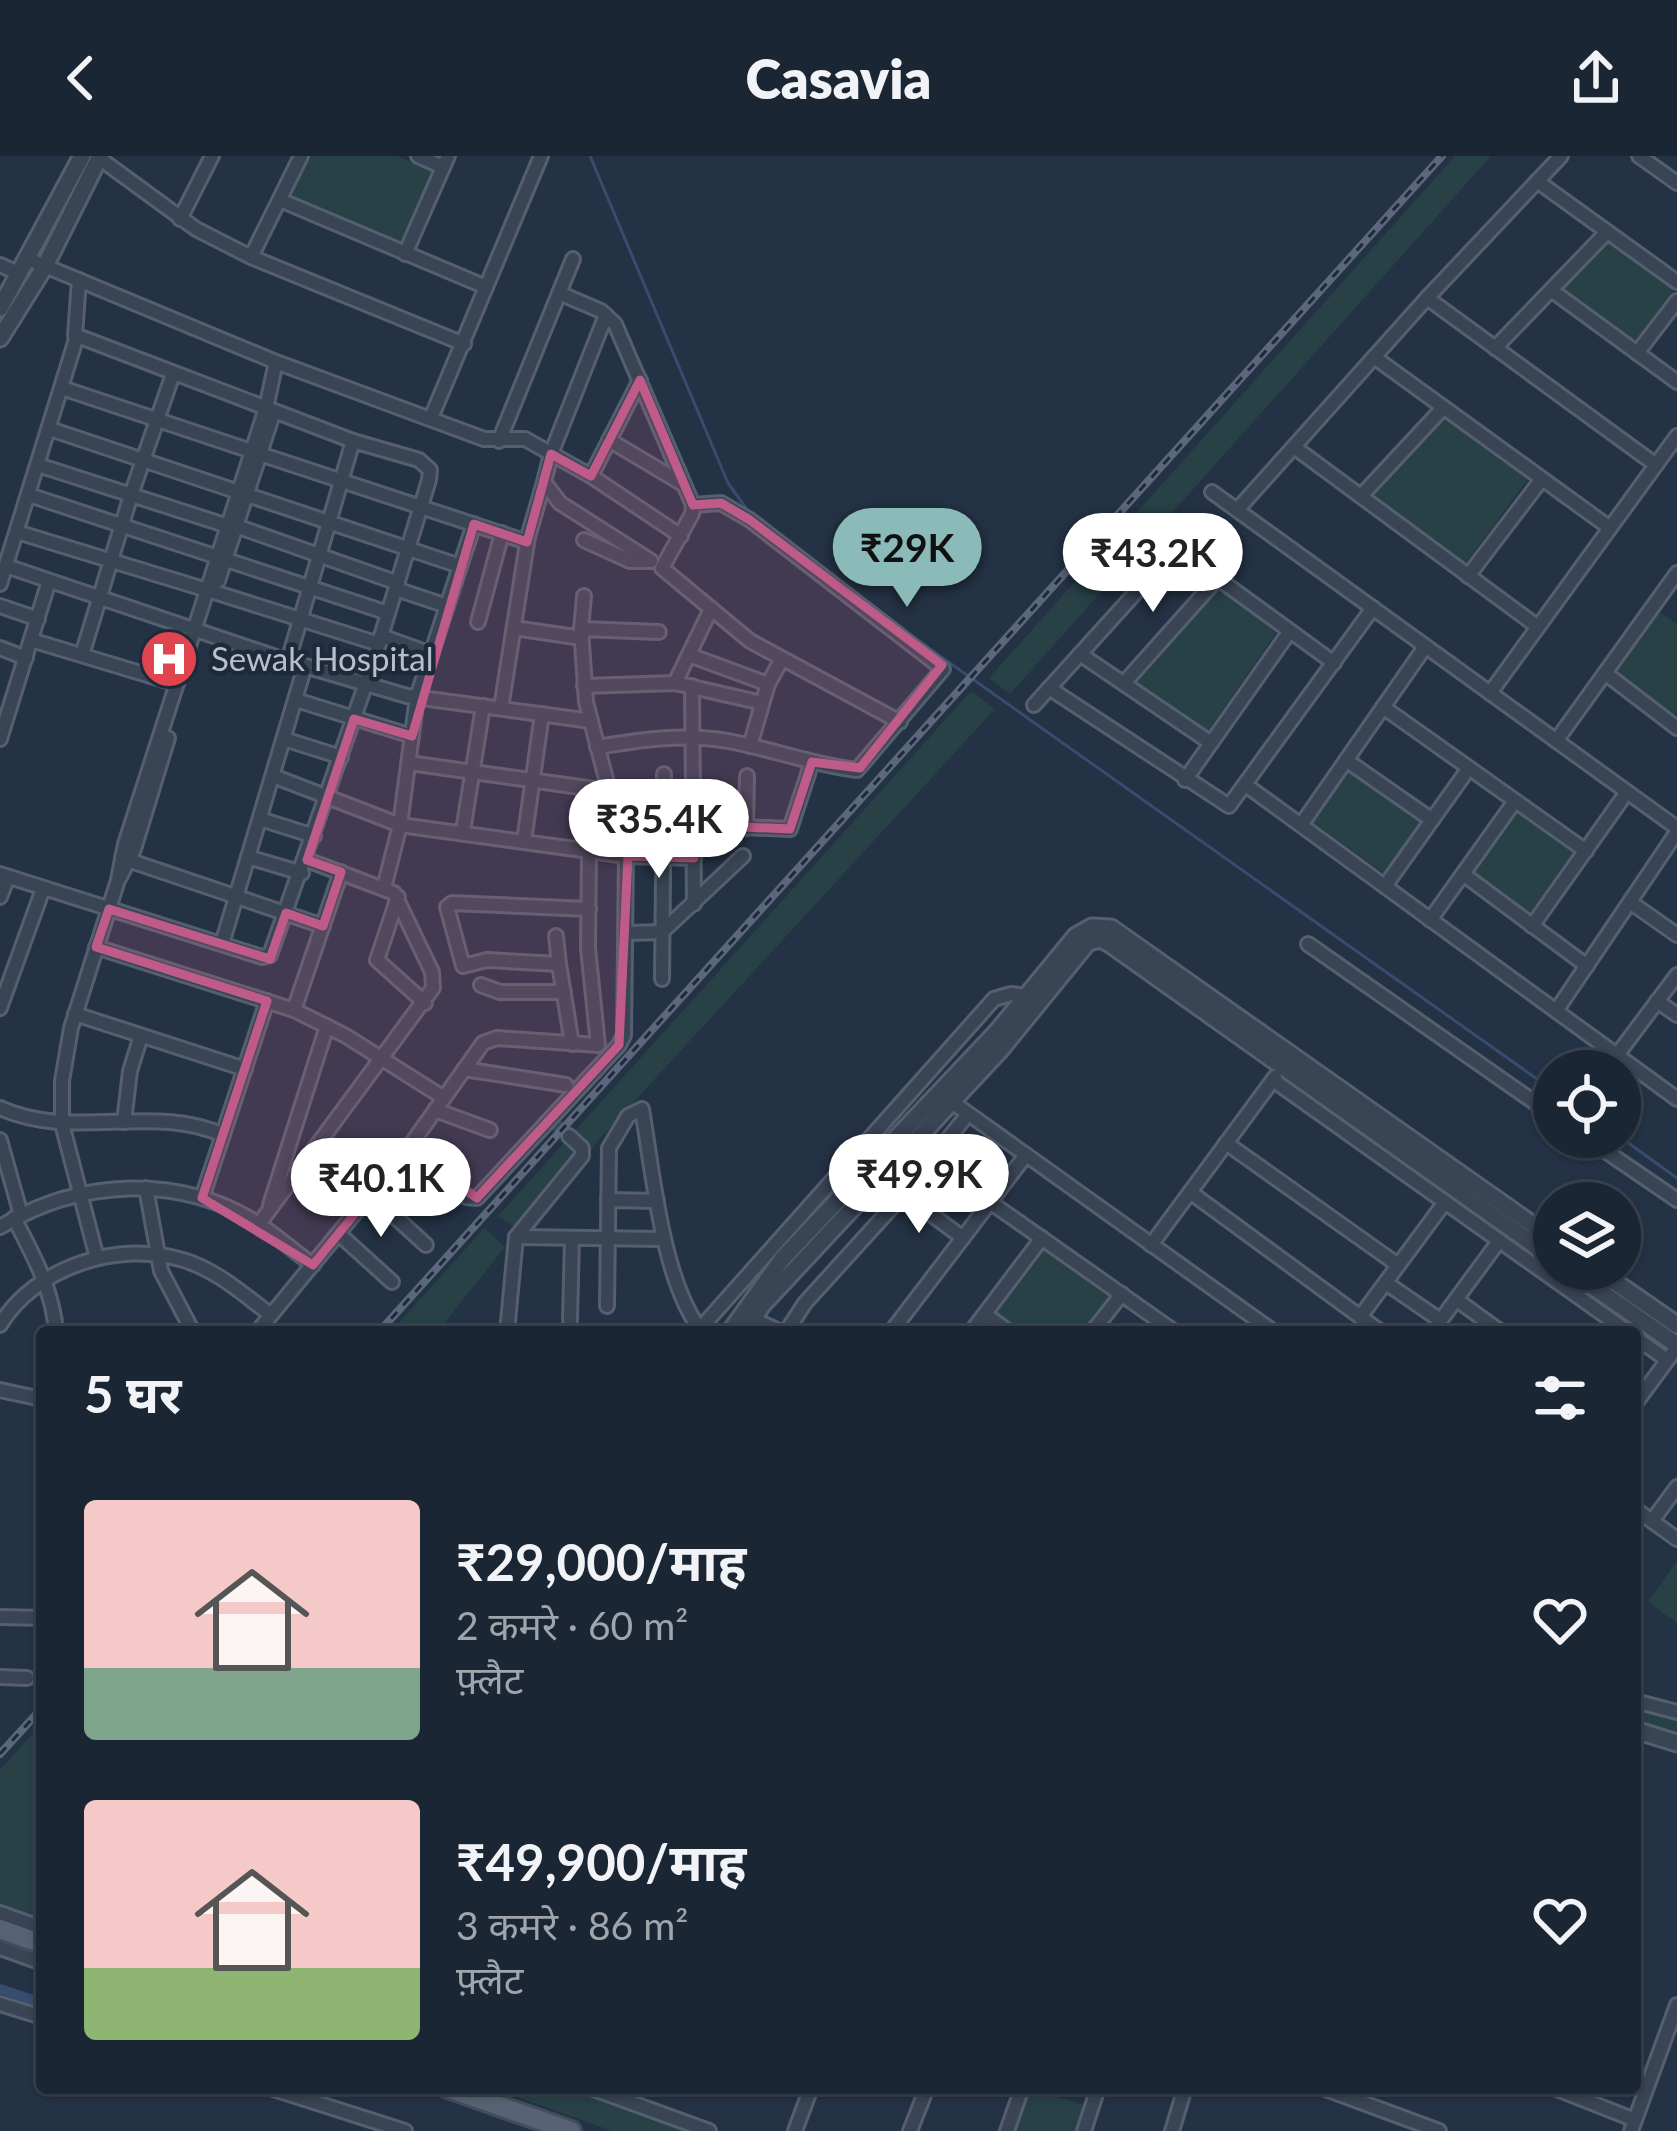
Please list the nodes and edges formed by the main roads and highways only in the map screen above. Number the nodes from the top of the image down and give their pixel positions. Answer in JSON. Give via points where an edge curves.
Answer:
{"nodes":[{"id":1,"x":0,"y":1929,"type":"edge"},
{"id":2,"x":36,"y":1942,"type":"edge"},
{"id":3,"x":472,"y":2094,"type":"edge"},
{"id":4,"x":572,"y":2131,"type":"edge"}],
"edges":[{"from":1,"to":2,"type":"main road"},
{"from":3,"to":4,"type":"main road"}]}
